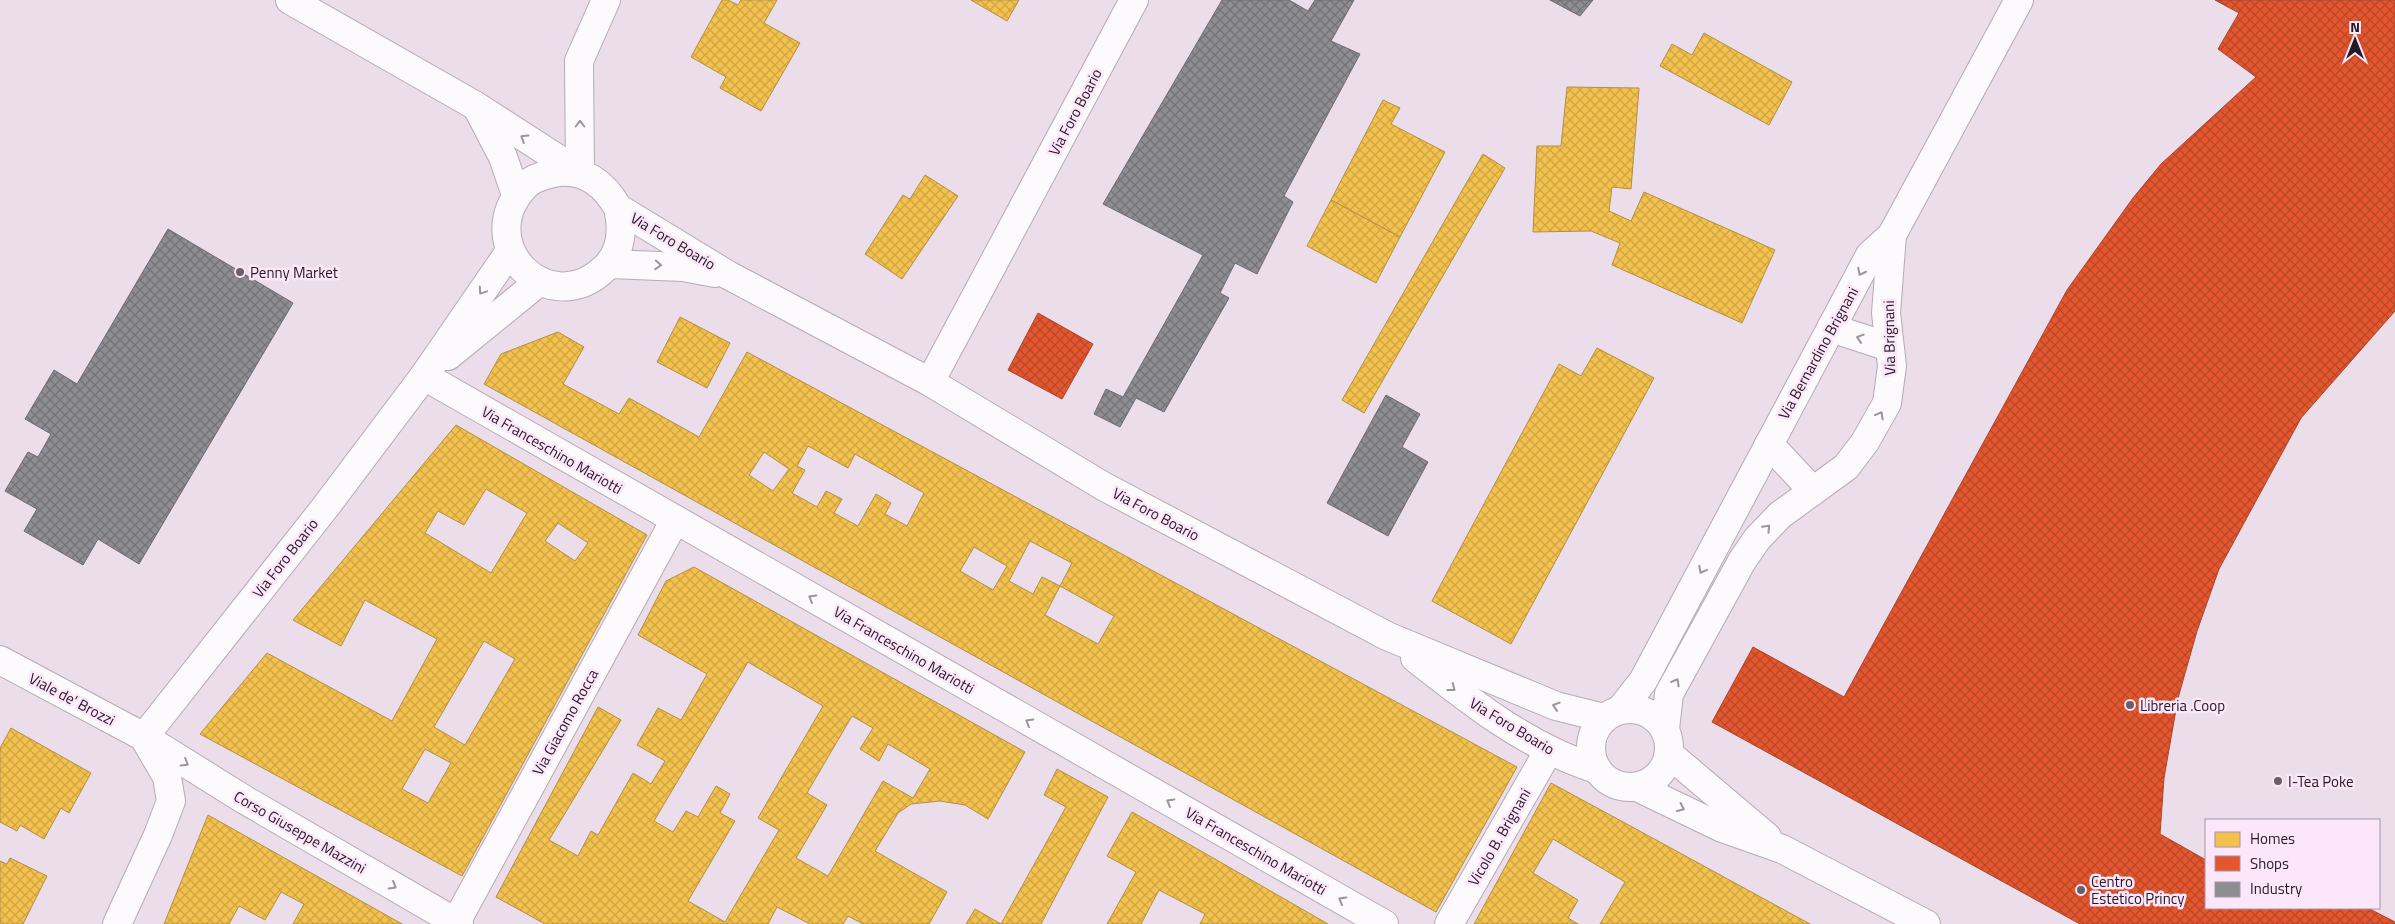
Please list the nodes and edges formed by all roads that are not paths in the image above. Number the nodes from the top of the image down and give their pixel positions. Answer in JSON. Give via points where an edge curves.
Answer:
{"nodes":[{"id":1,"x":290,"y":0,"type":"edge"},
{"id":2,"x":606,"y":0,"type":"edge"},
{"id":3,"x":1134,"y":0,"type":"edge"},
{"id":4,"x":2020,"y":0,"type":"edge"},
{"id":5,"x":477,"y":108,"type":"junction"},
{"id":6,"x":580,"y":173,"type":"junction"},
{"id":7,"x":516,"y":195,"type":"junction"},
{"id":8,"x":618,"y":208,"type":"junction"},
{"id":9,"x":1892,"y":235,"type":"junction"},
{"id":10,"x":510,"y":251,"type":"junction"},
{"id":11,"x":610,"y":264,"type":"junction"},
{"id":12,"x":728,"y":275,"type":"junction"},
{"id":13,"x":540,"y":281,"type":"junction"},
{"id":14,"x":1831,"y":328,"type":"junction"},
{"id":15,"x":1889,"y":347,"type":"junction"},
{"id":16,"x":424,"y":376,"type":"junction"},
{"id":17,"x":930,"y":382,"type":"junction"},
{"id":18,"x":1769,"y":444,"type":"junction"},
{"id":19,"x":1813,"y":491,"type":"junction"},
{"id":20,"x":675,"y":520,"type":"junction"},
{"id":21,"x":1715,"y":546,"type":"junction"},
{"id":22,"x":1742,"y":561,"type":"junction"},
{"id":23,"x":1386,"y":636,"type":"junction"},
{"id":24,"x":0,"y":660,"type":"edge"},
{"id":25,"x":1612,"y":714,"type":"junction"},
{"id":26,"x":144,"y":737,"type":"junction"},
{"id":27,"x":1667,"y":742,"type":"junction"},
{"id":28,"x":1549,"y":750,"type":"junction"},
{"id":29,"x":1596,"y":769,"type":"junction"},
{"id":30,"x":1637,"y":787,"type":"junction"},
{"id":31,"x":1782,"y":850,"type":"junction"},
{"id":32,"x":457,"y":923,"type":"edge"},
{"id":33,"x":117,"y":924,"type":"edge"},
{"id":34,"x":1384,"y":924,"type":"edge"},
{"id":35,"x":1449,"y":924,"type":"edge"},
{"id":36,"x":1926,"y":924,"type":"edge"}],
"edges":[{"from":1,"to":5,"type":"street"},
{"from":6,"to":2,"type":"street","one_way":true,"via":[[580,61]]},
{"from":3,"to":17,"type":"street","name":"Via Foro Boario"},
{"from":4,"to":9,"type":"street","name":"Via Bernardino Brignani"},
{"from":6,"to":5,"type":"street","one_way":true},
{"from":5,"to":7,"type":"street","via":[[503,157]]},
{"from":6,"to":7,"type":"street","name":"Via Foro Boario","via":[[544,174],[529,182]]},
{"from":6,"to":8,"type":"street","name":"Via Foro Boario","via":[[603,186]]},
{"from":7,"to":10,"type":"street","name":"Via Foro Boario","via":[[506,224]]},
{"from":8,"to":11,"type":"street","name":"Via Foro Boario","via":[[621,236]]},
{"from":8,"to":12,"type":"street","name":"Via Foro Boario"},
{"from":9,"to":14,"type":"street","name":"Via Bernardino Brignani","one_way":true,"via":[[1870,255]]},
{"from":9,"to":15,"type":"street","name":"Via Brignani","via":[[1886,314]]},
{"from":10,"to":13,"type":"street","name":"Via Foro Boario","via":[[520,267]]},
{"from":10,"to":16,"type":"street","name":"Via Foro Boario","one_way":true},
{"from":11,"to":12,"type":"street","name":"Via Foro Boario","one_way":true,"via":[[683,267]]},
{"from":11,"to":13,"type":"street","name":"Via Foro Boario","via":[[590,280],[568,287]]},
{"from":12,"to":17,"type":"street","name":"Via Foro Boario"},
{"from":13,"to":16,"type":"street","name":"Via Foro Boario"},
{"from":15,"to":14,"type":"street","one_way":true},
{"from":14,"to":18,"type":"street","name":"Via Bernardino Brignani"},
{"from":19,"to":15,"type":"street","name":"Via Brignani","one_way":true,"via":[[1846,466],[1865,442],[1887,403],[1892,366]]},
{"from":16,"to":20,"type":"street","name":"Via Franceschino Mariotti"},
{"from":16,"to":26,"type":"street","name":"Via Foro Boario"},
{"from":17,"to":23,"type":"street","name":"Via Foro Boario","via":[[1103,486]]},
{"from":18,"to":19,"type":"street"},
{"from":18,"to":21,"type":"street","name":"Via Bernardino Brignani"},
{"from":22,"to":19,"type":"street","name":"Via Brignani","one_way":true,"via":[[1780,515]]},
{"from":20,"to":32,"type":"street","name":"Via Giacomo Rocca"},
{"from":34,"to":20,"type":"street","name":"Via Franceschino Mariotti","one_way":true},
{"from":21,"to":22,"type":"street"},
{"from":21,"to":25,"type":"street","name":"Via Bernardino Brignani","one_way":true,"via":[[1643,681]]},
{"from":27,"to":22,"type":"street","name":"Via Brignani","one_way":true,"via":[[1669,694]]},
{"from":25,"to":23,"type":"street","name":"Via Foro Boario","one_way":true,"via":[[1556,706]]},
{"from":23,"to":28,"type":"street","name":"Via Foro Boario","one_way":true,"via":[[1482,711]]},
{"from":24,"to":26,"type":"street","name":"Viale de' Brozzi"},
{"from":25,"to":27,"type":"street","name":"Via Foro Boario","via":[[1634,708],[1646,712],[1657,718]]},
{"from":25,"to":29,"type":"street","via":[[1592,734],[1591,757]]},
{"from":26,"to":32,"type":"street","name":"Corso Giuseppe Mazzini","one_way":true,"via":[[245,800]]},
{"from":26,"to":33,"type":"street","via":[[166,777],[171,801]]},
{"from":27,"to":30,"type":"street","via":[[1665,766],[1658,777]]},
{"from":27,"to":31,"type":"street","name":"Via Foro Boario"},
{"from":28,"to":29,"type":"street","name":"Via Foro Boario"},
{"from":28,"to":35,"type":"street","name":"Vicolo B. Brignani"},
{"from":29,"to":30,"type":"street","name":"Via Foro Boario","via":[[1613,784]]},
{"from":30,"to":31,"type":"street","name":"Via Foro Boario","one_way":true,"via":[[1720,827]]},
{"from":31,"to":36,"type":"street","name":"Via Foro Boario"}]}
